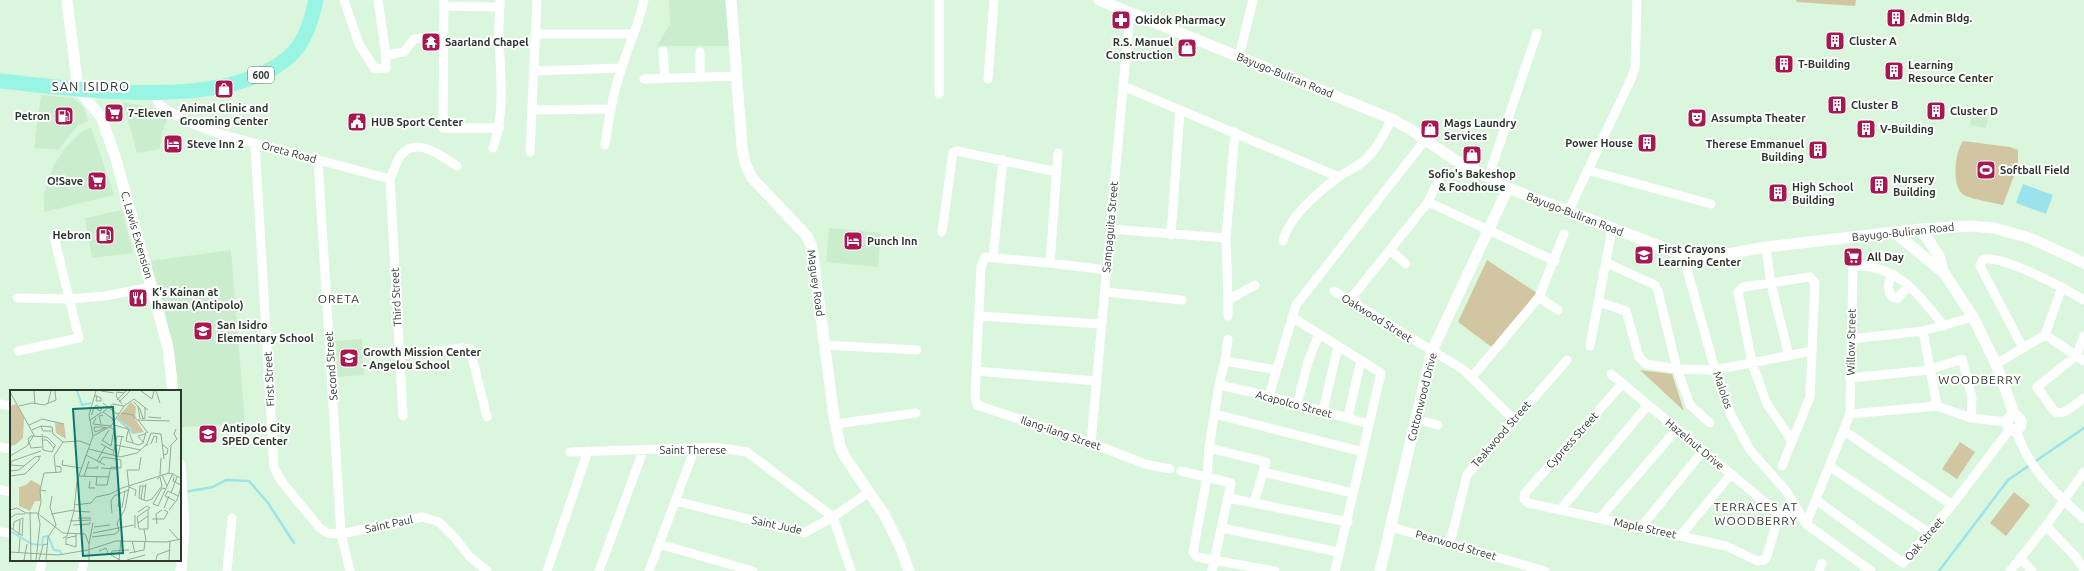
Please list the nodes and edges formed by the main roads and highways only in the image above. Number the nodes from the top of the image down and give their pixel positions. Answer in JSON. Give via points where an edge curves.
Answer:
{"nodes":[{"id":1,"x":316,"y":0,"type":"edge"},
{"id":2,"x":0,"y":81,"type":"edge"}],
"edges":[{"from":1,"to":2,"type":"main road","number":"600","via":[[299,46],[290,56],[260,76],[230,84],[154,93],[106,92]]}]}
